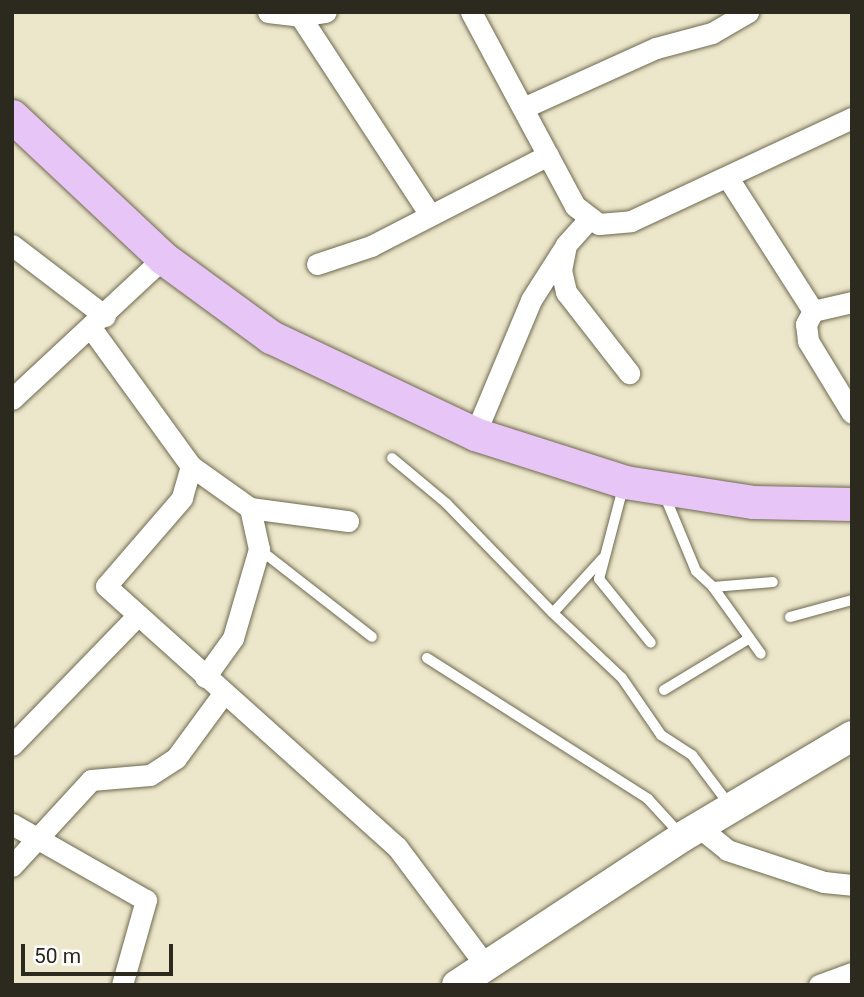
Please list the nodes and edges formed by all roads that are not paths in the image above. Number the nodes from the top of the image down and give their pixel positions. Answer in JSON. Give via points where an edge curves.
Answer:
{"nodes":[{"id":1,"x":268,"y":12,"type":"edge"},
{"id":2,"x":326,"y":12,"type":"edge"},
{"id":3,"x":471,"y":12,"type":"edge"},
{"id":4,"x":748,"y":12,"type":"edge"},
{"id":5,"x":300,"y":16,"type":"junction"},
{"id":6,"x":523,"y":108,"type":"junction"},
{"id":7,"x":12,"y":116,"type":"edge"},
{"id":8,"x":852,"y":118,"type":"edge"},
{"id":9,"x":548,"y":155,"type":"junction"},
{"id":10,"x":728,"y":177,"type":"junction"},
{"id":11,"x":429,"y":213,"type":"junction"},
{"id":12,"x":590,"y":218,"type":"junction"},
{"id":13,"x":12,"y":245,"type":"edge"},
{"id":14,"x":566,"y":245,"type":"junction"},
{"id":15,"x":163,"y":258,"type":"junction"},
{"id":16,"x":317,"y":264,"type":"dead end"},
{"id":17,"x":852,"y":302,"type":"edge"},
{"id":18,"x":813,"y":312,"type":"junction"},
{"id":19,"x":98,"y":322,"type":"junction"},
{"id":20,"x":629,"y":373,"type":"dead end"},
{"id":21,"x":12,"y":399,"type":"edge"},
{"id":22,"x":852,"y":412,"type":"edge"},
{"id":23,"x":475,"y":434,"type":"junction"},
{"id":24,"x":392,"y":458,"type":"dead end"},
{"id":25,"x":191,"y":466,"type":"junction"},
{"id":26,"x":625,"y":482,"type":"junction"},
{"id":27,"x":662,"y":488,"type":"junction"},
{"id":28,"x":852,"y":504,"type":"edge"},
{"id":29,"x":250,"y":508,"type":"junction"},
{"id":30,"x":348,"y":521,"type":"dead end"},
{"id":31,"x":259,"y":549,"type":"junction"},
{"id":32,"x":603,"y":558,"type":"junction"},
{"id":33,"x":773,"y":582,"type":"dead end"},
{"id":34,"x":713,"y":587,"type":"junction"},
{"id":35,"x":852,"y":600,"type":"edge"},
{"id":36,"x":553,"y":613,"type":"junction"},
{"id":37,"x":138,"y":615,"type":"junction"},
{"id":38,"x":790,"y":617,"type":"dead end"},
{"id":39,"x":372,"y":637,"type":"dead end"},
{"id":40,"x":750,"y":638,"type":"junction"},
{"id":41,"x":651,"y":643,"type":"dead end"},
{"id":42,"x":761,"y":654,"type":"dead end"},
{"id":43,"x":427,"y":658,"type":"dead end"},
{"id":44,"x":205,"y":677,"type":"junction"},
{"id":45,"x":664,"y":690,"type":"dead end"},
{"id":46,"x":223,"y":694,"type":"junction"},
{"id":47,"x":852,"y":736,"type":"edge"},
{"id":48,"x":12,"y":745,"type":"edge"},
{"id":49,"x":732,"y":808,"type":"junction"},
{"id":50,"x":12,"y":824,"type":"edge"},
{"id":51,"x":690,"y":832,"type":"junction"},
{"id":52,"x":40,"y":837,"type":"junction"},
{"id":53,"x":12,"y":866,"type":"edge"},
{"id":54,"x":852,"y":884,"type":"edge"},
{"id":55,"x":486,"y":966,"type":"junction"},
{"id":56,"x":852,"y":973,"type":"edge"},
{"id":57,"x":125,"y":984,"type":"edge"},
{"id":58,"x":457,"y":985,"type":"edge"},
{"id":59,"x":819,"y":985,"type":"edge"}],
"edges":[{"from":1,"to":5,"type":"street"},
{"from":2,"to":5,"type":"street"},
{"from":3,"to":6,"type":"street"},
{"from":4,"to":6,"type":"street","via":[[712,33],[656,48]]},
{"from":5,"to":11,"type":"street"},
{"from":6,"to":9,"type":"street"},
{"from":7,"to":15,"type":"main road"},
{"from":8,"to":10,"type":"street"},
{"from":9,"to":11,"type":"street"},
{"from":9,"to":12,"type":"street","via":[[575,206]]},
{"from":10,"to":12,"type":"street","via":[[631,221],[599,224]]},
{"from":10,"to":18,"type":"street"},
{"from":11,"to":16,"type":"street","via":[[371,246]]},
{"from":12,"to":14,"type":"street"},
{"from":13,"to":19,"type":"street"},
{"from":14,"to":20,"type":"street","via":[[561,270],[566,292]]},
{"from":14,"to":23,"type":"street","via":[[531,300]]},
{"from":15,"to":19,"type":"street"},
{"from":15,"to":23,"type":"main road","via":[[271,337]]},
{"from":17,"to":18,"type":"street"},
{"from":18,"to":22,"type":"street","via":[[806,324],[808,341]]},
{"from":19,"to":21,"type":"street"},
{"from":19,"to":25,"type":"street"},
{"from":23,"to":26,"type":"main road"},
{"from":24,"to":36,"type":"lane","via":[[446,503]]},
{"from":25,"to":29,"type":"street"},
{"from":25,"to":37,"type":"street","via":[[183,498],[106,586]]},
{"from":26,"to":27,"type":"main road"},
{"from":26,"to":32,"type":"lane"},
{"from":27,"to":28,"type":"main road","via":[[753,502]]},
{"from":27,"to":34,"type":"lane","via":[[696,571]]},
{"from":29,"to":30,"type":"street"},
{"from":29,"to":31,"type":"street"},
{"from":31,"to":39,"type":"lane"},
{"from":31,"to":44,"type":"street","via":[[233,638]]},
{"from":32,"to":36,"type":"lane"},
{"from":32,"to":41,"type":"lane","via":[[599,579]]},
{"from":33,"to":34,"type":"lane"},
{"from":34,"to":40,"type":"lane"},
{"from":35,"to":38,"type":"lane"},
{"from":36,"to":49,"type":"lane","via":[[622,678],[661,736],[692,755]]},
{"from":37,"to":44,"type":"street"},
{"from":37,"to":48,"type":"street"},
{"from":40,"to":42,"type":"lane"},
{"from":40,"to":45,"type":"lane"},
{"from":43,"to":51,"type":"lane","via":[[648,799]]},
{"from":44,"to":46,"type":"street"},
{"from":46,"to":52,"type":"street","via":[[176,758],[150,775],[91,780]]},
{"from":46,"to":55,"type":"street","via":[[397,848]]},
{"from":47,"to":49,"type":"street"},
{"from":49,"to":51,"type":"street"},
{"from":50,"to":52,"type":"street"},
{"from":51,"to":54,"type":"street","via":[[727,850],[824,882]]},
{"from":51,"to":55,"type":"street"},
{"from":52,"to":53,"type":"street"},
{"from":52,"to":57,"type":"street","via":[[146,900]]},
{"from":55,"to":58,"type":"street"},
{"from":56,"to":59,"type":"street"}]}
